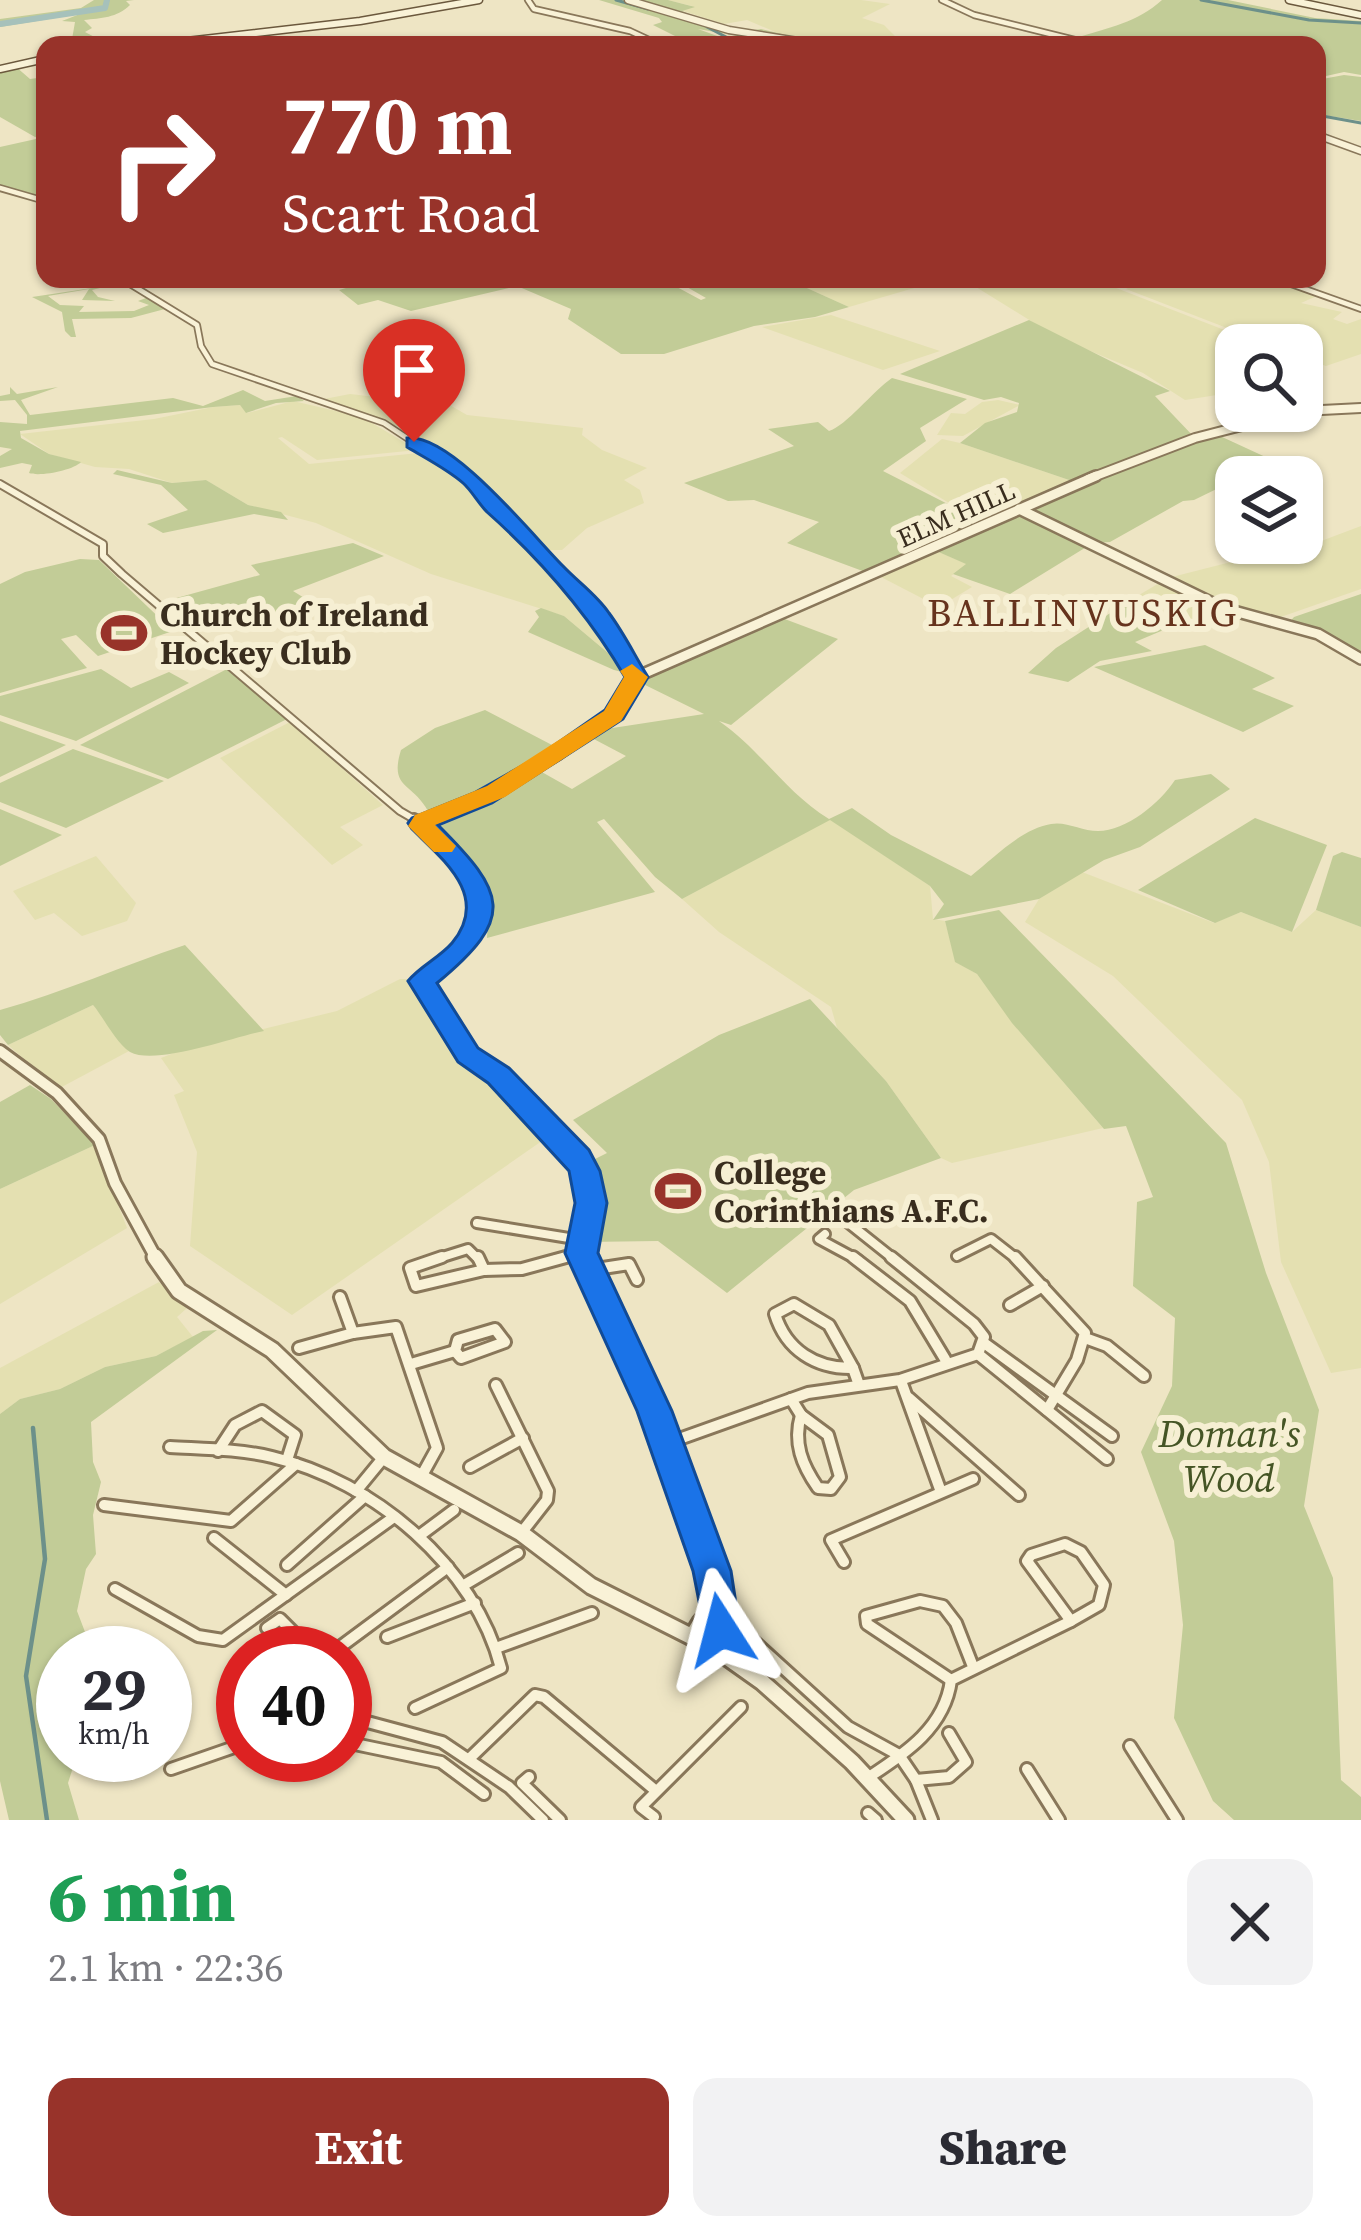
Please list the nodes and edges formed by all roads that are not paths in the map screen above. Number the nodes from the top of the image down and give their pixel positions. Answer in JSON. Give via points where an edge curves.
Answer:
{"nodes":[{"id":1,"x":479,"y":0,"type":"edge"},
{"id":2,"x":528,"y":0,"type":"edge"},
{"id":3,"x":628,"y":0,"type":"edge"},
{"id":4,"x":942,"y":0,"type":"edge"},
{"id":5,"x":1289,"y":0,"type":"edge"},
{"id":6,"x":1361,"y":16,"type":"edge"},
{"id":7,"x":242,"y":36,"type":"edge"},
{"id":8,"x":641,"y":36,"type":"edge"},
{"id":9,"x":767,"y":36,"type":"edge"},
{"id":10,"x":1059,"y":36,"type":"edge"},
{"id":11,"x":36,"y":61,"type":"edge"},
{"id":12,"x":0,"y":69,"type":"edge"},
{"id":13,"x":1326,"y":138,"type":"edge"},
{"id":14,"x":1357,"y":150,"type":"edge"},
{"id":15,"x":0,"y":188,"type":"edge"},
{"id":16,"x":36,"y":198,"type":"edge"},
{"id":17,"x":137,"y":288,"type":"edge"},
{"id":18,"x":1302,"y":288,"type":"edge"},
{"id":19,"x":1361,"y":309,"type":"edge"},
{"id":20,"x":1361,"y":408,"type":"edge"},
{"id":21,"x":1323,"y":410,"type":"edge"},
{"id":22,"x":1219,"y":432,"type":"edge"},
{"id":23,"x":0,"y":484,"type":"edge"},
{"id":24,"x":1019,"y":508,"type":"junction"},
{"id":25,"x":1361,"y":659,"type":"edge"},
{"id":26,"x":636,"y":677,"type":"junction"},
{"id":27,"x":421,"y":823,"type":"junction"},
{"id":28,"x":0,"y":1052,"type":"edge"},
{"id":29,"x":841,"y":1217,"type":"dead end"},
{"id":30,"x":477,"y":1223,"type":"dead end"},
{"id":31,"x":825,"y":1234,"type":"dead end"},
{"id":32,"x":581,"y":1247,"type":"junction"},
{"id":33,"x":957,"y":1256,"type":"dead end"},
{"id":34,"x":484,"y":1270,"type":"junction"},
{"id":35,"x":589,"y":1270,"type":"junction"},
{"id":36,"x":637,"y":1280,"type":"dead end"},
{"id":37,"x":1043,"y":1286,"type":"junction"},
{"id":38,"x":340,"y":1297,"type":"dead end"},
{"id":39,"x":1010,"y":1306,"type":"dead end"},
{"id":40,"x":353,"y":1333,"type":"junction"},
{"id":41,"x":1085,"y":1338,"type":"junction"},
{"id":42,"x":982,"y":1345,"type":"junction"},
{"id":43,"x":299,"y":1348,"type":"dead end"},
{"id":44,"x":454,"y":1351,"type":"junction"},
{"id":45,"x":946,"y":1359,"type":"junction"},
{"id":46,"x":411,"y":1364,"type":"junction"},
{"id":47,"x":854,"y":1368,"type":"junction"},
{"id":48,"x":1144,"y":1376,"type":"dead end"},
{"id":49,"x":900,"y":1380,"type":"junction"},
{"id":50,"x":496,"y":1385,"type":"dead end"},
{"id":51,"x":860,"y":1385,"type":"junction"},
{"id":52,"x":1057,"y":1394,"type":"junction"},
{"id":53,"x":909,"y":1398,"type":"junction"},
{"id":54,"x":791,"y":1400,"type":"junction"},
{"id":55,"x":1047,"y":1410,"type":"junction"},
{"id":56,"x":801,"y":1414,"type":"junction"},
{"id":57,"x":1112,"y":1436,"type":"dead end"},
{"id":58,"x":523,"y":1438,"type":"junction"},
{"id":59,"x":665,"y":1444,"type":"junction"},
{"id":60,"x":170,"y":1447,"type":"dead end"},
{"id":61,"x":218,"y":1451,"type":"junction"},
{"id":62,"x":384,"y":1457,"type":"junction"},
{"id":63,"x":1107,"y":1459,"type":"dead end"},
{"id":64,"x":292,"y":1462,"type":"junction"},
{"id":65,"x":470,"y":1467,"type":"dead end"},
{"id":66,"x":421,"y":1477,"type":"junction"},
{"id":67,"x":973,"y":1479,"type":"dead end"},
{"id":68,"x":941,"y":1492,"type":"junction"},
{"id":69,"x":360,"y":1494,"type":"junction"},
{"id":70,"x":1019,"y":1495,"type":"dead end"},
{"id":71,"x":104,"y":1505,"type":"dead end"},
{"id":72,"x":454,"y":1510,"type":"dead end"},
{"id":73,"x":394,"y":1517,"type":"junction"},
{"id":74,"x":521,"y":1533,"type":"junction"},
{"id":75,"x":419,"y":1536,"type":"junction"},
{"id":76,"x":214,"y":1538,"type":"dead end"},
{"id":77,"x":518,"y":1552,"type":"dead end"},
{"id":78,"x":844,"y":1562,"type":"dead end"},
{"id":79,"x":287,"y":1565,"type":"dead end"},
{"id":80,"x":448,"y":1568,"type":"junction"},
{"id":81,"x":464,"y":1586,"type":"junction"},
{"id":82,"x":115,"y":1589,"type":"dead end"},
{"id":83,"x":286,"y":1595,"type":"junction"},
{"id":84,"x":475,"y":1603,"type":"junction"},
{"id":85,"x":592,"y":1612,"type":"dead end"},
{"id":86,"x":720,"y":1617,"type":"junction"},
{"id":87,"x":1071,"y":1621,"type":"junction"},
{"id":88,"x":371,"y":1626,"type":"edge"},
{"id":89,"x":388,"y":1637,"type":"dead end"},
{"id":90,"x":692,"y":1637,"type":"junction"},
{"id":91,"x":739,"y":1639,"type":"dead end"},
{"id":92,"x":496,"y":1648,"type":"junction"},
{"id":93,"x":713,"y":1648,"type":"junction"},
{"id":94,"x":972,"y":1664,"type":"junction"},
{"id":95,"x":951,"y":1680,"type":"junction"},
{"id":96,"x":415,"y":1708,"type":"dead end"},
{"id":97,"x":741,"y":1708,"type":"dead end"},
{"id":98,"x":372,"y":1723,"type":"edge"},
{"id":99,"x":949,"y":1733,"type":"dead end"},
{"id":100,"x":1130,"y":1746,"type":"dead end"},
{"id":101,"x":372,"y":1748,"type":"edge"},
{"id":102,"x":899,"y":1755,"type":"junction"},
{"id":103,"x":469,"y":1759,"type":"junction"},
{"id":104,"x":1027,"y":1768,"type":"dead end"},
{"id":105,"x":529,"y":1777,"type":"dead end"},
{"id":106,"x":868,"y":1778,"type":"junction"},
{"id":107,"x":916,"y":1780,"type":"junction"},
{"id":108,"x":656,"y":1791,"type":"junction"},
{"id":109,"x":484,"y":1794,"type":"dead end"},
{"id":110,"x":653,"y":1817,"type":"dead end"},
{"id":111,"x":543,"y":1820,"type":"edge"},
{"id":112,"x":560,"y":1820,"type":"edge"},
{"id":113,"x":906,"y":1820,"type":"edge"},
{"id":114,"x":932,"y":1820,"type":"edge"},
{"id":115,"x":1059,"y":1820,"type":"edge"},
{"id":116,"x":1177,"y":1820,"type":"edge"}],
"edges":[{"from":1,"to":7,"type":"main road"},
{"from":2,"to":8,"type":"street","via":[[530,8]]},
{"from":3,"to":9,"type":"street"},
{"from":4,"to":10,"type":"street"},
{"from":5,"to":6,"type":"main road"},
{"from":11,"to":12,"type":"main road"},
{"from":13,"to":14,"type":"street"},
{"from":15,"to":16,"type":"street"},
{"from":17,"to":26,"type":"street","via":[[197,325],[212,364],[384,423],[471,479],[583,594]]},
{"from":18,"to":19,"type":"street"},
{"from":20,"to":21,"type":"street","name":"ELM HILL"},
{"from":22,"to":24,"type":"street","name":"ELM HILL"},
{"from":23,"to":27,"type":"street","via":[[103,544],[103,556],[122,574]]},
{"from":24,"to":25,"type":"street","via":[[1223,608],[1318,634]]},
{"from":24,"to":26,"type":"street","name":"ELM HILL"},
{"from":26,"to":27,"type":"street","via":[[614,714],[545,763]]},
{"from":27,"to":32,"type":"street","via":[[472,874],[479,893],[466,945],[422,984],[468,1055],[578,1157],[591,1191]]},
{"from":28,"to":62,"type":"street","via":[[57,1093],[99,1139],[115,1183],[179,1291],[272,1350]]},
{"from":29,"to":42,"type":"street"},
{"from":30,"to":32,"type":"street"},
{"from":31,"to":45,"type":"street","via":[[819,1239],[865,1263],[923,1311]]},
{"from":32,"to":34,"type":"street","via":[[522,1270]]},
{"from":32,"to":35,"type":"street"},
{"from":33,"to":37,"type":"street","via":[[997,1240]]},
{"from":34,"to":34,"type":"street","via":[[468,1249],[410,1268],[424,1288]]},
{"from":35,"to":36,"type":"street","via":[[629,1264]]},
{"from":35,"to":59,"type":"street"},
{"from":37,"to":39,"type":"street"},
{"from":37,"to":41,"type":"street"},
{"from":38,"to":40,"type":"street"},
{"from":40,"to":43,"type":"street"},
{"from":40,"to":46,"type":"street","via":[[392,1325]]},
{"from":41,"to":48,"type":"street"},
{"from":41,"to":52,"type":"street"},
{"from":42,"to":45,"type":"street"},
{"from":42,"to":52,"type":"street","via":[[998,1348]]},
{"from":42,"to":55,"type":"street"},
{"from":44,"to":44,"type":"street","via":[[458,1340],[495,1329],[505,1342],[461,1358]]},
{"from":44,"to":46,"type":"street"},
{"from":45,"to":49,"type":"street"},
{"from":46,"to":66,"type":"street","via":[[437,1448]]},
{"from":47,"to":47,"type":"street","via":[[828,1370],[800,1358],[775,1314],[804,1307],[843,1340]]},
{"from":47,"to":51,"type":"street"},
{"from":49,"to":51,"type":"street"},
{"from":49,"to":53,"type":"street"},
{"from":50,"to":58,"type":"street"},
{"from":51,"to":54,"type":"street"},
{"from":52,"to":55,"type":"street"},
{"from":52,"to":57,"type":"street"},
{"from":53,"to":68,"type":"street"},
{"from":53,"to":70,"type":"street"},
{"from":54,"to":56,"type":"street"},
{"from":54,"to":59,"type":"street"},
{"from":55,"to":63,"type":"street"},
{"from":56,"to":56,"type":"street","via":[[802,1463],[818,1488],[831,1489],[840,1477],[831,1444]]},
{"from":58,"to":65,"type":"street"},
{"from":58,"to":74,"type":"street","via":[[548,1491]]},
{"from":59,"to":86,"type":"street","via":[[712,1571]]},
{"from":60,"to":61,"type":"street"},
{"from":61,"to":64,"type":"street"},
{"from":61,"to":64,"type":"street","via":[[250,1413],[262,1411],[295,1436]]},
{"from":62,"to":66,"type":"street"},
{"from":62,"to":69,"type":"street"},
{"from":64,"to":69,"type":"street"},
{"from":64,"to":71,"type":"street","via":[[231,1521]]},
{"from":66,"to":74,"type":"street"},
{"from":67,"to":68,"type":"street"},
{"from":68,"to":78,"type":"street","via":[[831,1540]]},
{"from":69,"to":73,"type":"street"},
{"from":69,"to":79,"type":"street"},
{"from":72,"to":75,"type":"street"},
{"from":73,"to":75,"type":"street"},
{"from":73,"to":83,"type":"street"},
{"from":74,"to":90,"type":"street","via":[[591,1586]]},
{"from":75,"to":80,"type":"street"},
{"from":76,"to":83,"type":"street"},
{"from":77,"to":81,"type":"street"},
{"from":80,"to":81,"type":"street"},
{"from":80,"to":88,"type":"street"},
{"from":81,"to":84,"type":"street"},
{"from":82,"to":83,"type":"street","via":[[138,1594],[214,1642]]},
{"from":84,"to":89,"type":"street"},
{"from":84,"to":92,"type":"street"},
{"from":85,"to":92,"type":"street"},
{"from":86,"to":90,"type":"street","via":[[701,1622]]},
{"from":86,"to":93,"type":"street"},
{"from":87,"to":87,"type":"street","via":[[1105,1596],[1081,1552],[1065,1544],[1027,1562]]},
{"from":87,"to":94,"type":"street"},
{"from":90,"to":93,"type":"street"},
{"from":91,"to":102,"type":"street","via":[[749,1637],[848,1727]]},
{"from":92,"to":96,"type":"street","via":[[495,1674]]},
{"from":93,"to":106,"type":"street"},
{"from":94,"to":95,"type":"street"},
{"from":94,"to":95,"type":"street","via":[[940,1601],[927,1597],[866,1616]]},
{"from":95,"to":102,"type":"street","via":[[947,1707]]},
{"from":97,"to":108,"type":"street"},
{"from":98,"to":103,"type":"street","via":[[442,1742]]},
{"from":99,"to":107,"type":"street","via":[[966,1762],[949,1777]]},
{"from":100,"to":116,"type":"street"},
{"from":101,"to":109,"type":"street","via":[[441,1762]]},
{"from":102,"to":106,"type":"street"},
{"from":102,"to":107,"type":"street"},
{"from":103,"to":108,"type":"street","via":[[535,1695]]},
{"from":103,"to":111,"type":"street"},
{"from":104,"to":115,"type":"street"},
{"from":105,"to":112,"type":"street","via":[[522,1783]]},
{"from":106,"to":113,"type":"street"},
{"from":107,"to":114,"type":"street"},
{"from":108,"to":110,"type":"street","via":[[640,1807]]}]}
